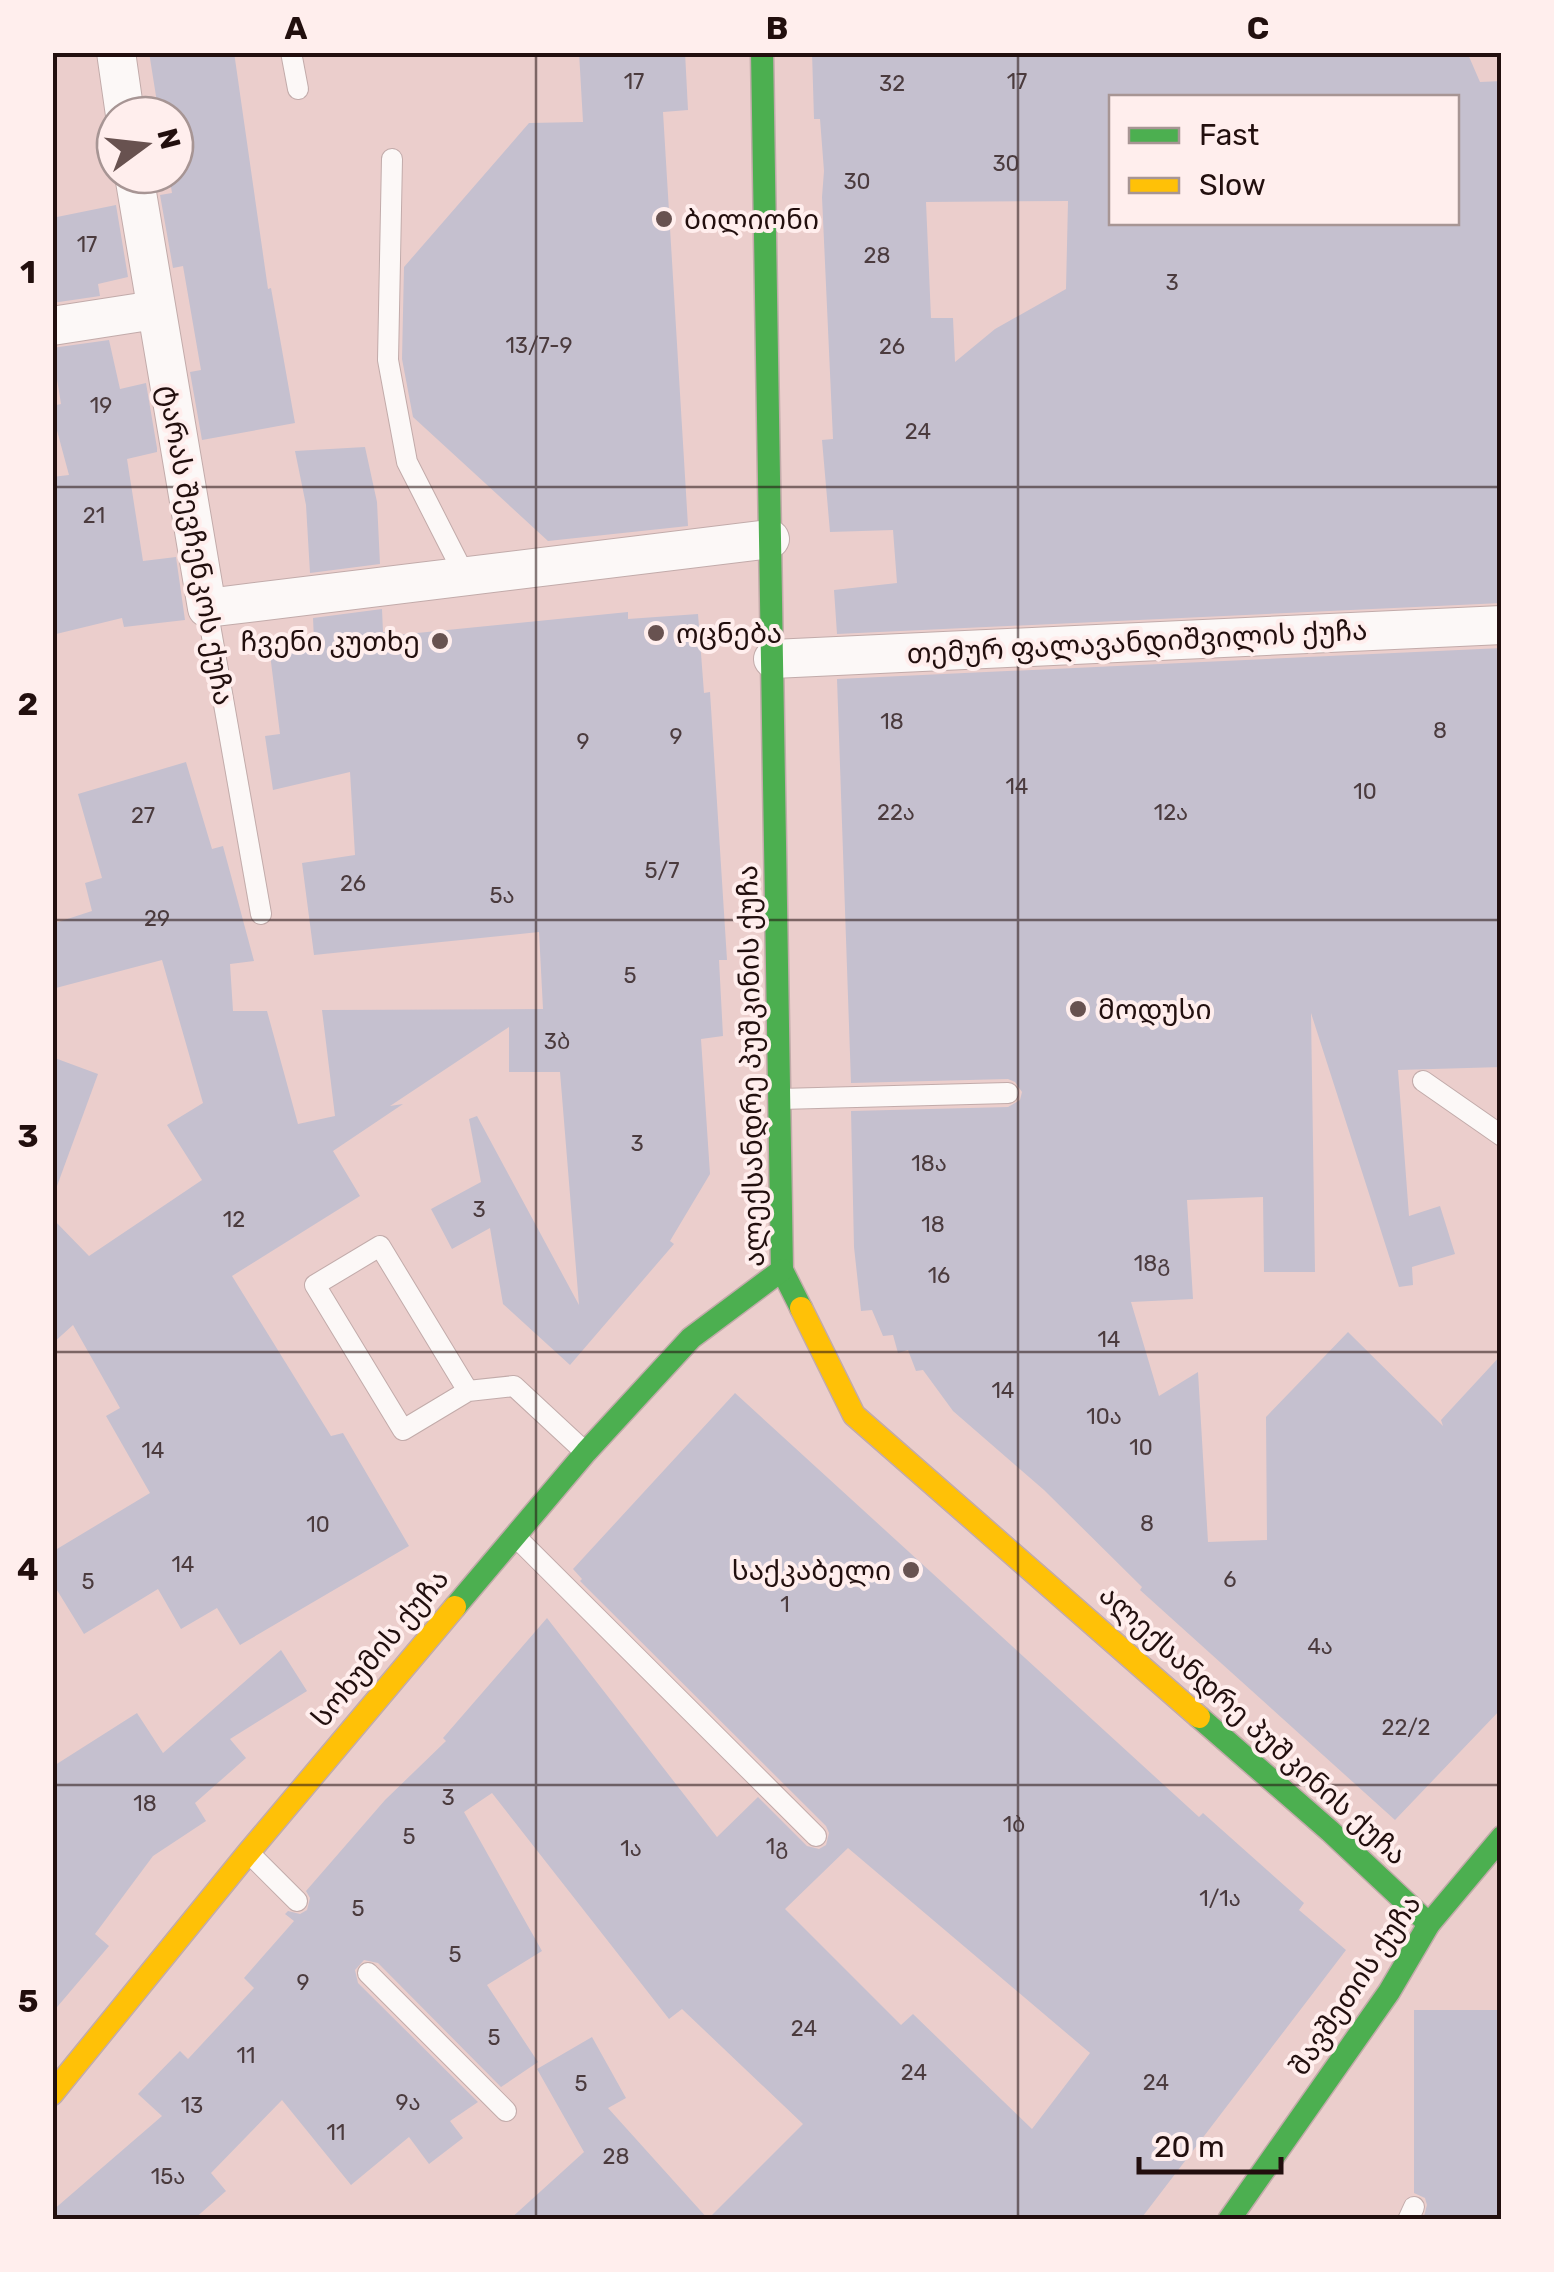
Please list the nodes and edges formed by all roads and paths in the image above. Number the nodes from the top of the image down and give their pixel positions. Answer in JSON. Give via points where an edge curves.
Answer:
{"nodes":[{"id":1,"x":116,"y":52,"type":"edge"},
{"id":2,"x":291,"y":52,"type":"edge"},
{"id":3,"x":762,"y":52,"type":"edge"},
{"id":4,"x":298,"y":89,"type":"dead end"},
{"id":5,"x":122,"y":95,"type":"edge"},
{"id":6,"x":392,"y":159,"type":"dead end"},
{"id":7,"x":137,"y":195,"type":"edge"},
{"id":8,"x":155,"y":310,"type":"junction"},
{"id":9,"x":52,"y":326,"type":"edge"},
{"id":10,"x":770,"y":539,"type":"junction"},
{"id":11,"x":464,"y":574,"type":"junction"},
{"id":12,"x":207,"y":608,"type":"junction"},
{"id":13,"x":1502,"y":625,"type":"edge"},
{"id":14,"x":773,"y":660,"type":"junction"},
{"id":15,"x":261,"y":914,"type":"dead end"},
{"id":16,"x":1423,"y":1082,"type":"dead end"},
{"id":17,"x":1008,"y":1093,"type":"dead end"},
{"id":18,"x":780,"y":1099,"type":"junction"},
{"id":19,"x":1502,"y":1136,"type":"edge"},
{"id":20,"x":782,"y":1270,"type":"junction"},
{"id":21,"x":468,"y":1391,"type":"junction"},
{"id":22,"x":586,"y":1452,"type":"junction"},
{"id":23,"x":514,"y":1534,"type":"junction"},
{"id":24,"x":816,"y":1836,"type":"dead end"},
{"id":25,"x":1502,"y":1838,"type":"edge"},
{"id":26,"x":248,"y":1852,"type":"junction"},
{"id":27,"x":297,"y":1901,"type":"dead end"},
{"id":28,"x":1430,"y":1924,"type":"junction"},
{"id":29,"x":368,"y":1973,"type":"dead end"},
{"id":30,"x":52,"y":2094,"type":"edge"},
{"id":31,"x":506,"y":2111,"type":"dead end"},
{"id":32,"x":1229,"y":2220,"type":"edge"}],
"edges":[{"from":1,"to":5,"type":"street"},
{"from":2,"to":4,"type":"lane"},
{"from":3,"to":10,"type":"street","name":"ალექსანდრე პუშკინის ქუჩა"},
{"from":6,"to":11,"type":"lane","via":[[388,360],[407,462]]},
{"from":7,"to":8,"type":"street","name":"ტარას შევჩენკოს ქუჩა"},
{"from":8,"to":9,"type":"street"},
{"from":8,"to":12,"type":"street","name":"ტარას შევჩენკოს ქუჩა"},
{"from":10,"to":11,"type":"street"},
{"from":10,"to":14,"type":"street","name":"ალექსანდრე პუშკინის ქუჩა"},
{"from":11,"to":12,"type":"street"},
{"from":12,"to":15,"type":"lane","name":"ტარას შევჩენკოს ქუჩა"},
{"from":13,"to":14,"type":"street","name":"თემურ ფალავანდიშვილის ქუჩა"},
{"from":14,"to":18,"type":"street","name":"ალექსანდრე პუშკინის ქუჩა"},
{"from":16,"to":19,"type":"lane"},
{"from":17,"to":18,"type":"lane"},
{"from":18,"to":20,"type":"street","name":"ალექსანდრე პუშკინის ქუჩა"},
{"from":20,"to":22,"type":"street","name":"სოხუმის ქუჩა","via":[[691,1338]]},
{"from":20,"to":28,"type":"street","name":"ალექსანდრე პუშკინის ქუჩა","via":[[854,1415]]},
{"from":21,"to":21,"type":"lane","via":[[404,1430],[315,1285],[380,1246]]},
{"from":21,"to":22,"type":"lane","via":[[514,1386]]},
{"from":22,"to":23,"type":"street","name":"სოხუმის ქუჩა"},
{"from":23,"to":24,"type":"lane"},
{"from":23,"to":26,"type":"street","name":"სოხუმის ქუჩა"},
{"from":25,"to":28,"type":"street","name":"შავშეთის ქუჩა"},
{"from":26,"to":27,"type":"lane"},
{"from":26,"to":30,"type":"street","name":"სოხუმის ქუჩა"},
{"from":28,"to":32,"type":"street","name":"შავშეთის ქუჩა","via":[[1390,1992]]},
{"from":29,"to":31,"type":"lane"}]}
